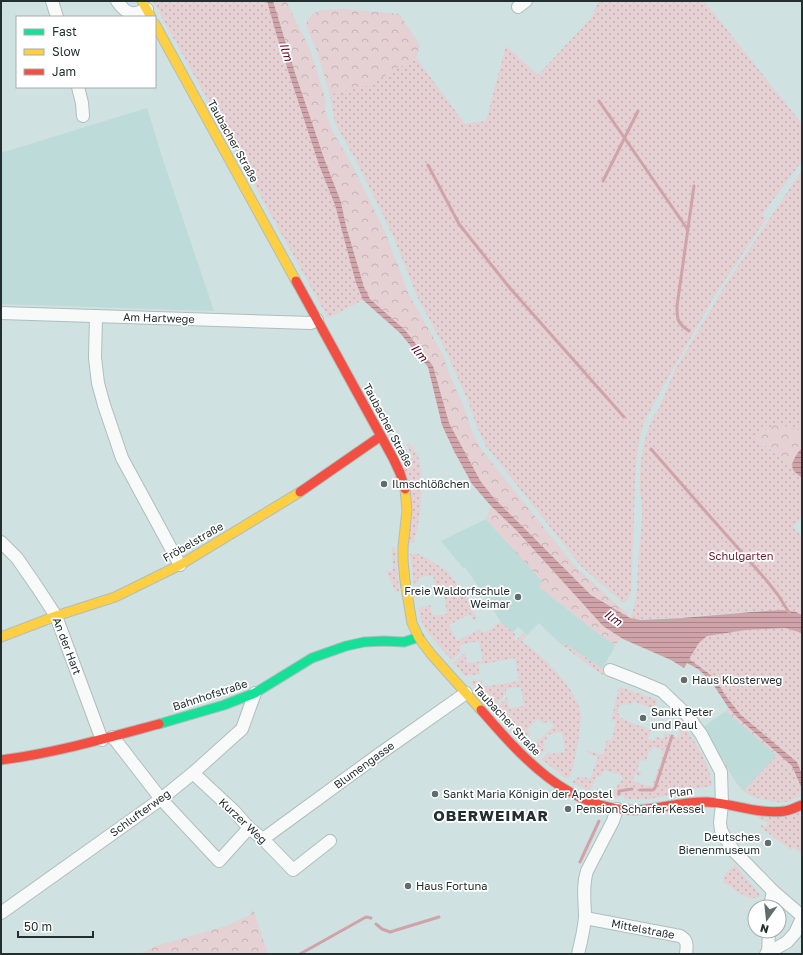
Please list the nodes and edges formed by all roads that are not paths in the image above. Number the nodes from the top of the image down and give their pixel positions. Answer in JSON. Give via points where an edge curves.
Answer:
{"nodes":[{"id":1,"x":52,"y":1,"type":"edge"},
{"id":2,"x":117,"y":1,"type":"edge"},
{"id":3,"x":147,"y":9,"type":"edge"},
{"id":4,"x":57,"y":16,"type":"edge"},
{"id":5,"x":156,"y":26,"type":"edge"},
{"id":6,"x":78,"y":88,"type":"edge"},
{"id":7,"x":83,"y":116,"type":"dead end"},
{"id":8,"x":1,"y":313,"type":"edge"},
{"id":9,"x":96,"y":316,"type":"junction"},
{"id":10,"x":317,"y":320,"type":"junction"},
{"id":11,"x":381,"y":436,"type":"junction"},
{"id":12,"x":1,"y":542,"type":"edge"},
{"id":13,"x":180,"y":565,"type":"junction"},
{"id":14,"x":56,"y":616,"type":"junction"},
{"id":15,"x":1,"y":637,"type":"edge"},
{"id":16,"x":419,"y":637,"type":"junction"},
{"id":17,"x":610,"y":670,"type":"dead end"},
{"id":18,"x":466,"y":692,"type":"junction"},
{"id":19,"x":255,"y":693,"type":"junction"},
{"id":20,"x":108,"y":739,"type":"junction"},
{"id":21,"x":1,"y":760,"type":"edge"},
{"id":22,"x":193,"y":773,"type":"junction"},
{"id":23,"x":161,"y":799,"type":"junction"},
{"id":24,"x":722,"y":804,"type":"junction"},
{"id":25,"x":598,"y":805,"type":"joint"},
{"id":26,"x":802,"y":805,"type":"edge"},
{"id":27,"x":617,"y":809,"type":"junction"},
{"id":28,"x":250,"y":828,"type":"junction"},
{"id":29,"x":263,"y":839,"type":"junction"},
{"id":30,"x":330,"y":841,"type":"dead end"},
{"id":31,"x":773,"y":891,"type":"junction"},
{"id":32,"x":772,"y":899,"type":"edge"},
{"id":33,"x":1,"y":913,"type":"edge"},
{"id":34,"x":802,"y":917,"type":"edge"},
{"id":35,"x":585,"y":918,"type":"junction"},
{"id":36,"x":768,"y":939,"type":"edge"},
{"id":37,"x":578,"y":954,"type":"edge"},
{"id":38,"x":686,"y":954,"type":"edge"},
{"id":39,"x":767,"y":954,"type":"edge"}],
"edges":[{"from":1,"to":4,"type":"street"},
{"from":2,"to":3,"type":"street","via":[[133,14]]},
{"from":5,"to":10,"type":"street","name":"Taubacher Straße"},
{"from":6,"to":7,"type":"street"},
{"from":8,"to":9,"type":"street","name":"Am Hartwege"},
{"from":9,"to":10,"type":"street","name":"Am Hartwege","via":[[310,323]]},
{"from":9,"to":13,"type":"street","via":[[95,358],[104,405],[122,458]]},
{"from":10,"to":11,"type":"street","name":"Taubacher Straße"},
{"from":11,"to":13,"type":"street","name":"Fröbelstraße","via":[[301,492]]},
{"from":11,"to":16,"type":"street","name":"Taubacher Straße","via":[[398,468],[407,498],[403,566],[411,619]]},
{"from":12,"to":14,"type":"street","name":"An der Hart","via":[[17,558]]},
{"from":13,"to":14,"type":"street","name":"Fröbelstraße","via":[[116,597]]},
{"from":14,"to":15,"type":"street","name":"Fröbelstraße"},
{"from":14,"to":20,"type":"street","name":"An der Hart"},
{"from":16,"to":18,"type":"street","name":"Taubacher Straße"},
{"from":16,"to":19,"type":"street","name":"Bahnhofstraße","via":[[404,642],[364,642],[346,646],[312,658]]},
{"from":17,"to":24,"type":"street","via":[[662,691],[687,715],[720,772]]},
{"from":18,"to":25,"type":"street","name":"Taubacher Straße","via":[[532,765],[566,790]]},
{"from":18,"to":29,"type":"street","name":"Blumengasse"},
{"from":19,"to":20,"type":"street","name":"Bahnhofstraße","via":[[224,705]]},
{"from":19,"to":22,"type":"street","name":"Schlufterweg","via":[[242,729]]},
{"from":20,"to":21,"type":"street","name":"Bahnhofstraße"},
{"from":20,"to":23,"type":"street","name":"An der Hart"},
{"from":22,"to":23,"type":"street","name":"Schlufterweg"},
{"from":22,"to":28,"type":"street","name":"Kurzer Weg"},
{"from":23,"to":28,"type":"street","name":"An der Hart","via":[[219,861]]},
{"from":23,"to":33,"type":"street","name":"Schlufterweg"},
{"from":24,"to":26,"type":"street","name":"Plan","via":[[767,812],[790,810]]},
{"from":24,"to":27,"type":"street","name":"Plan","via":[[694,802],[645,810]]},
{"from":24,"to":31,"type":"street","via":[[720,824],[724,836]]},
{"from":25,"to":27,"type":"street","name":"Plan"},
{"from":27,"to":35,"type":"street","via":[[586,871]]},
{"from":28,"to":29,"type":"street","name":"Kurzer Weg"},
{"from":29,"to":30,"type":"street","name":"Kurzer Weg","via":[[293,870]]},
{"from":31,"to":32,"type":"street"},
{"from":31,"to":34,"type":"street"},
{"from":34,"to":39,"type":"street","via":[[795,933],[787,942]]},
{"from":35,"to":37,"type":"street"},
{"from":35,"to":38,"type":"street","name":"Mittelstraße","via":[[680,936],[687,942]]},
{"from":36,"to":39,"type":"street"}]}
